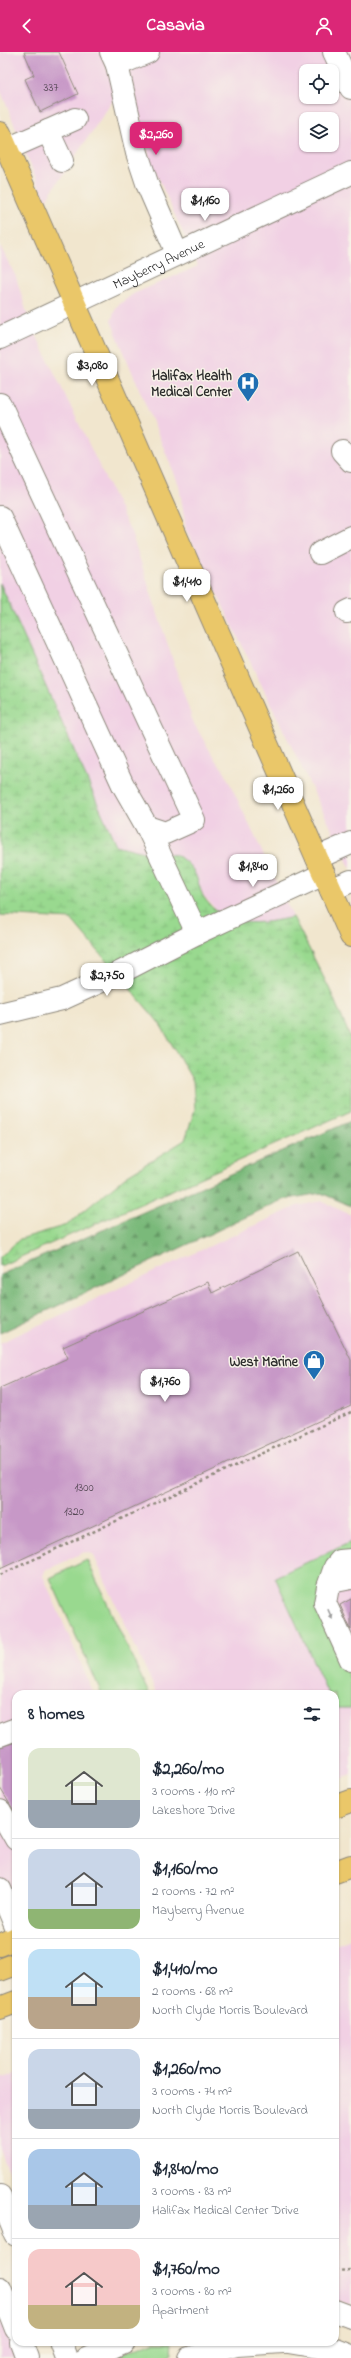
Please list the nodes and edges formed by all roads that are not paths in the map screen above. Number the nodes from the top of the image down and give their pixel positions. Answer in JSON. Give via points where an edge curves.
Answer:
{"nodes":[{"id":1,"x":148,"y":52,"type":"edge"},
{"id":2,"x":334,"y":52,"type":"edge"},
{"id":3,"x":114,"y":58,"type":"edge"},
{"id":4,"x":351,"y":88,"type":"edge"},
{"id":5,"x":75,"y":119,"type":"dead end"},
{"id":6,"x":48,"y":131,"type":"junction"},
{"id":7,"x":3,"y":141,"type":"edge"},
{"id":8,"x":62,"y":161,"type":"dead end"},
{"id":9,"x":351,"y":173,"type":"edge"},
{"id":10,"x":178,"y":253,"type":"junction"},
{"id":11,"x":73,"y":302,"type":"junction"},
{"id":12,"x":0,"y":338,"type":"edge"},
{"id":13,"x":0,"y":404,"type":"edge"},
{"id":14,"x":0,"y":517,"type":"edge"},
{"id":15,"x":351,"y":537,"type":"edge"},
{"id":16,"x":320,"y":553,"type":"dead end"},
{"id":17,"x":147,"y":827,"type":"junction"},
{"id":18,"x":351,"y":843,"type":"edge"},
{"id":19,"x":324,"y":874,"type":"junction"},
{"id":20,"x":351,"y":881,"type":"edge"},
{"id":21,"x":197,"y":933,"type":"junction"},
{"id":22,"x":351,"y":936,"type":"edge"},
{"id":23,"x":0,"y":1014,"type":"edge"},
{"id":24,"x":351,"y":1560,"type":"edge"},
{"id":25,"x":351,"y":1578,"type":"edge"},
{"id":26,"x":328,"y":1588,"type":"junction"},
{"id":27,"x":351,"y":1660,"type":"edge"},
{"id":28,"x":12,"y":1730,"type":"edge"},
{"id":29,"x":0,"y":1735,"type":"edge"},
{"id":30,"x":351,"y":1801,"type":"edge"},
{"id":31,"x":339,"y":1806,"type":"edge"},
{"id":32,"x":0,"y":1811,"type":"edge"},
{"id":33,"x":12,"y":1832,"type":"edge"},
{"id":34,"x":351,"y":1866,"type":"edge"},
{"id":35,"x":339,"y":1870,"type":"edge"},
{"id":36,"x":0,"y":1890,"type":"edge"},
{"id":37,"x":12,"y":1918,"type":"edge"},
{"id":38,"x":12,"y":1940,"type":"edge"},
{"id":39,"x":0,"y":1945,"type":"edge"},
{"id":40,"x":12,"y":1966,"type":"edge"},
{"id":41,"x":0,"y":1970,"type":"edge"},
{"id":42,"x":12,"y":2004,"type":"edge"},
{"id":43,"x":0,"y":2008,"type":"edge"},
{"id":44,"x":1,"y":2202,"type":"edge"},
{"id":45,"x":12,"y":2225,"type":"edge"},
{"id":46,"x":0,"y":2288,"type":"edge"},
{"id":47,"x":12,"y":2318,"type":"edge"},
{"id":48,"x":23,"y":2346,"type":"edge"},
{"id":49,"x":62,"y":2346,"type":"edge"},
{"id":50,"x":114,"y":2346,"type":"edge"},
{"id":51,"x":229,"y":2346,"type":"edge"},
{"id":52,"x":331,"y":2346,"type":"edge"},
{"id":53,"x":189,"y":2352,"type":"edge"},
{"id":54,"x":351,"y":2356,"type":"edge"},
{"id":55,"x":27,"y":2358,"type":"edge"},
{"id":56,"x":67,"y":2358,"type":"edge"},
{"id":57,"x":86,"y":2358,"type":"edge"}],
"edges":[{"from":1,"to":3,"type":"street"},
{"from":2,"to":4,"type":"street"},
{"from":3,"to":10,"type":"street","via":[[139,160]]},
{"from":5,"to":6,"type":"street"},
{"from":6,"to":7,"type":"street"},
{"from":6,"to":8,"type":"street"},
{"from":7,"to":11,"type":"main road"},
{"from":9,"to":10,"type":"street","name":"Mayberry Avenue"},
{"from":10,"to":11,"type":"street","name":"Mayberry Avenue"},
{"from":11,"to":12,"type":"street","name":"Mayberry Avenue"},
{"from":11,"to":19,"type":"main road"},
{"from":13,"to":17,"type":"street","via":[[194,820],[165,833]]},
{"from":14,"to":17,"type":"street","via":[[123,785]]},
{"from":15,"to":16,"type":"street"},
{"from":17,"to":21,"type":"street"},
{"from":18,"to":19,"type":"street"},
{"from":19,"to":20,"type":"street"},
{"from":19,"to":21,"type":"street"},
{"from":19,"to":22,"type":"main road"},
{"from":21,"to":23,"type":"street","via":[[62,999]]},
{"from":24,"to":26,"type":"street","via":[[340,1561],[335,1567]]},
{"from":25,"to":26,"type":"street","via":[[336,1581]]},
{"from":26,"to":27,"type":"street","one_way":true,"via":[[325,1603]]},
{"from":28,"to":29,"type":"street"},
{"from":30,"to":31,"type":"main road"},
{"from":32,"to":33,"type":"street"},
{"from":34,"to":35,"type":"main road"},
{"from":36,"to":37,"type":"street"},
{"from":38,"to":39,"type":"main road"},
{"from":40,"to":41,"type":"main road"},
{"from":42,"to":43,"type":"main road"},
{"from":44,"to":45,"type":"street"},
{"from":46,"to":47,"type":"street"},
{"from":48,"to":55,"type":"street"},
{"from":49,"to":56,"type":"street"},
{"from":50,"to":57,"type":"street"},
{"from":51,"to":53,"type":"street"},
{"from":52,"to":54,"type":"street"}]}
